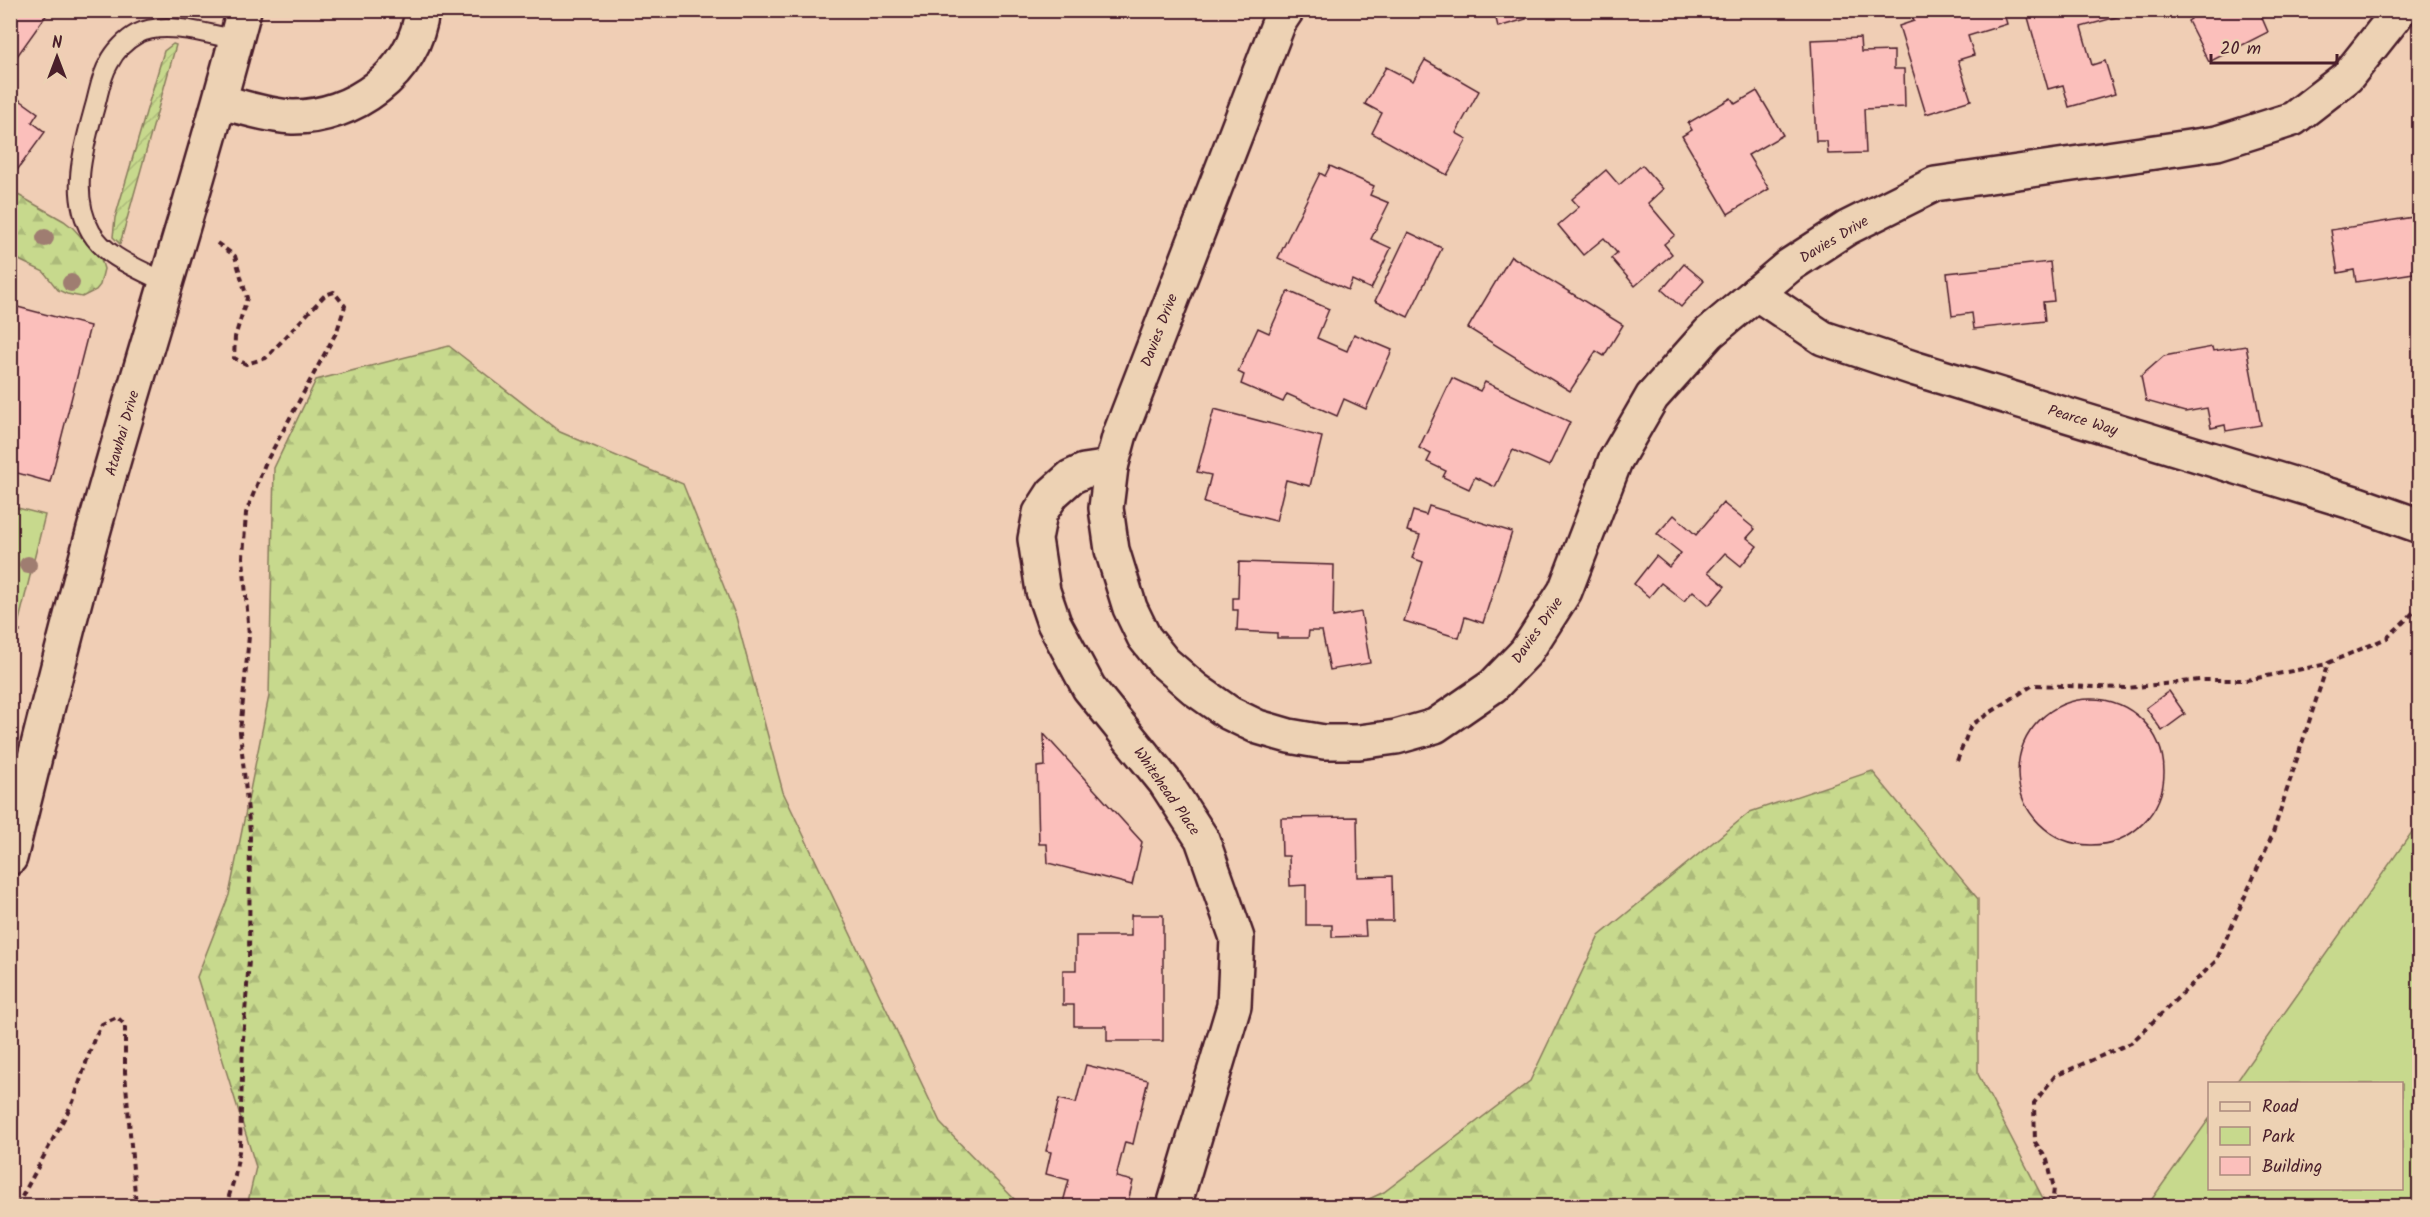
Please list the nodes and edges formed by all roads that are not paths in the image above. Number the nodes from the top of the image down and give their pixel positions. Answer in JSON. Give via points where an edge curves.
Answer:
{"nodes":[{"id":1,"x":422,"y":10,"type":"edge"},
{"id":2,"x":1287,"y":10,"type":"edge"},
{"id":3,"x":2400,"y":10,"type":"edge"},
{"id":4,"x":240,"y":25,"type":"edge"},
{"id":5,"x":220,"y":102,"type":"junction"},
{"id":6,"x":166,"y":283,"type":"junction"},
{"id":7,"x":1756,"y":293,"type":"junction"},
{"id":8,"x":1111,"y":467,"type":"junction"},
{"id":9,"x":2420,"y":526,"type":"edge"},
{"id":10,"x":11,"y":855,"type":"edge"},
{"id":11,"x":1174,"y":1206,"type":"edge"}],
"edges":[{"from":1,"to":5,"type":"street","via":[[414,44],[400,65],[377,89],[354,102],[324,113],[293,117]]},
{"from":2,"to":8,"type":"street","name":"Davies Drive","via":[[1194,239]]},
{"from":3,"to":7,"type":"street","name":"Davies Drive","via":[[2347,77],[2293,119],[2217,143],[1935,184],[1847,228],[1790,265]]},
{"from":4,"to":5,"type":"street","name":"Atawhai Drive"},
{"from":4,"to":6,"type":"lane","via":[[188,30],[161,28],[139,33],[118,50],[103,76],[82,160],[80,189],[85,218],[108,252]]},
{"from":5,"to":6,"type":"street","name":"Atawhai Drive"},
{"from":6,"to":10,"type":"street","name":"Atawhai Drive","via":[[88,550]]},
{"from":7,"to":8,"type":"street","name":"Davies Drive","via":[[1710,333],[1652,397],[1615,462],[1564,591],[1526,652],[1493,686],[1435,726],[1396,737],[1324,742],[1258,727],[1220,707],[1164,662],[1144,637],[1120,580],[1106,508]]},
{"from":7,"to":9,"type":"street","name":"Pearce Way","via":[[1824,338]]},
{"from":8,"to":11,"type":"street","name":"Whitehead Place","via":[[1071,477],[1053,493],[1040,513],[1035,539],[1043,591],[1054,623],[1089,688],[1165,782],[1202,839],[1237,938],[1234,1006]]}]}
